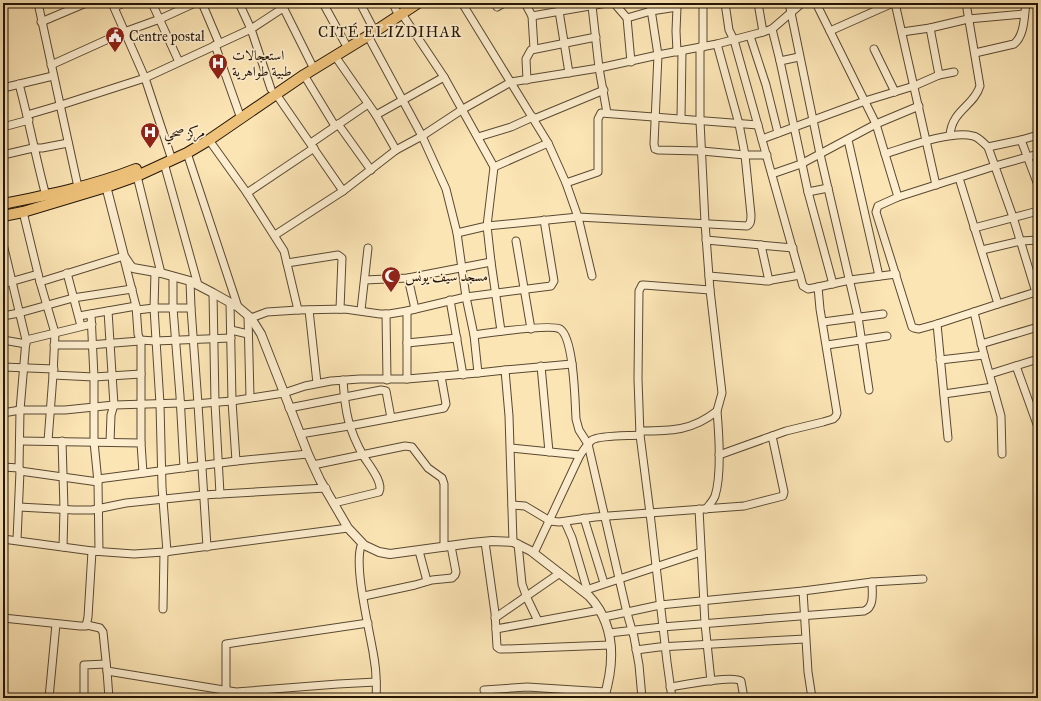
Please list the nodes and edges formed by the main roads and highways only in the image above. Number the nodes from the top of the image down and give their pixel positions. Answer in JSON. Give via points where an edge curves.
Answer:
{"nodes":[{"id":1,"x":407,"y":3,"type":"edge"},
{"id":2,"x":418,"y":3,"type":"edge"},
{"id":3,"x":397,"y":9,"type":"edge"},
{"id":4,"x":370,"y":31,"type":"junction"},
{"id":5,"x":313,"y":66,"type":"junction"},
{"id":6,"x":274,"y":91,"type":"junction"},
{"id":7,"x":169,"y":159,"type":"junction"},
{"id":8,"x":105,"y":183,"type":"junction"},
{"id":9,"x":3,"y":204,"type":"edge"},
{"id":10,"x":3,"y":216,"type":"edge"}],
"edges":[{"from":1,"to":3,"type":"main road"},
{"from":2,"to":3,"type":"main road"},
{"from":3,"to":4,"type":"main road"},
{"from":4,"to":5,"type":"main road","via":[[345,43]]},
{"from":4,"to":5,"type":"main road","via":[[336,56]]},
{"from":5,"to":6,"type":"main road"},
{"from":5,"to":6,"type":"main road","via":[[304,75]]},
{"from":6,"to":7,"type":"main road"},
{"from":6,"to":7,"type":"main road","via":[[209,140],[187,153]]},
{"from":7,"to":8,"type":"main road","via":[[130,171]]},
{"from":7,"to":8,"type":"main road","via":[[137,176]]},
{"from":8,"to":9,"type":"main road"},
{"from":8,"to":10,"type":"main road","via":[[23,212]]}]}
